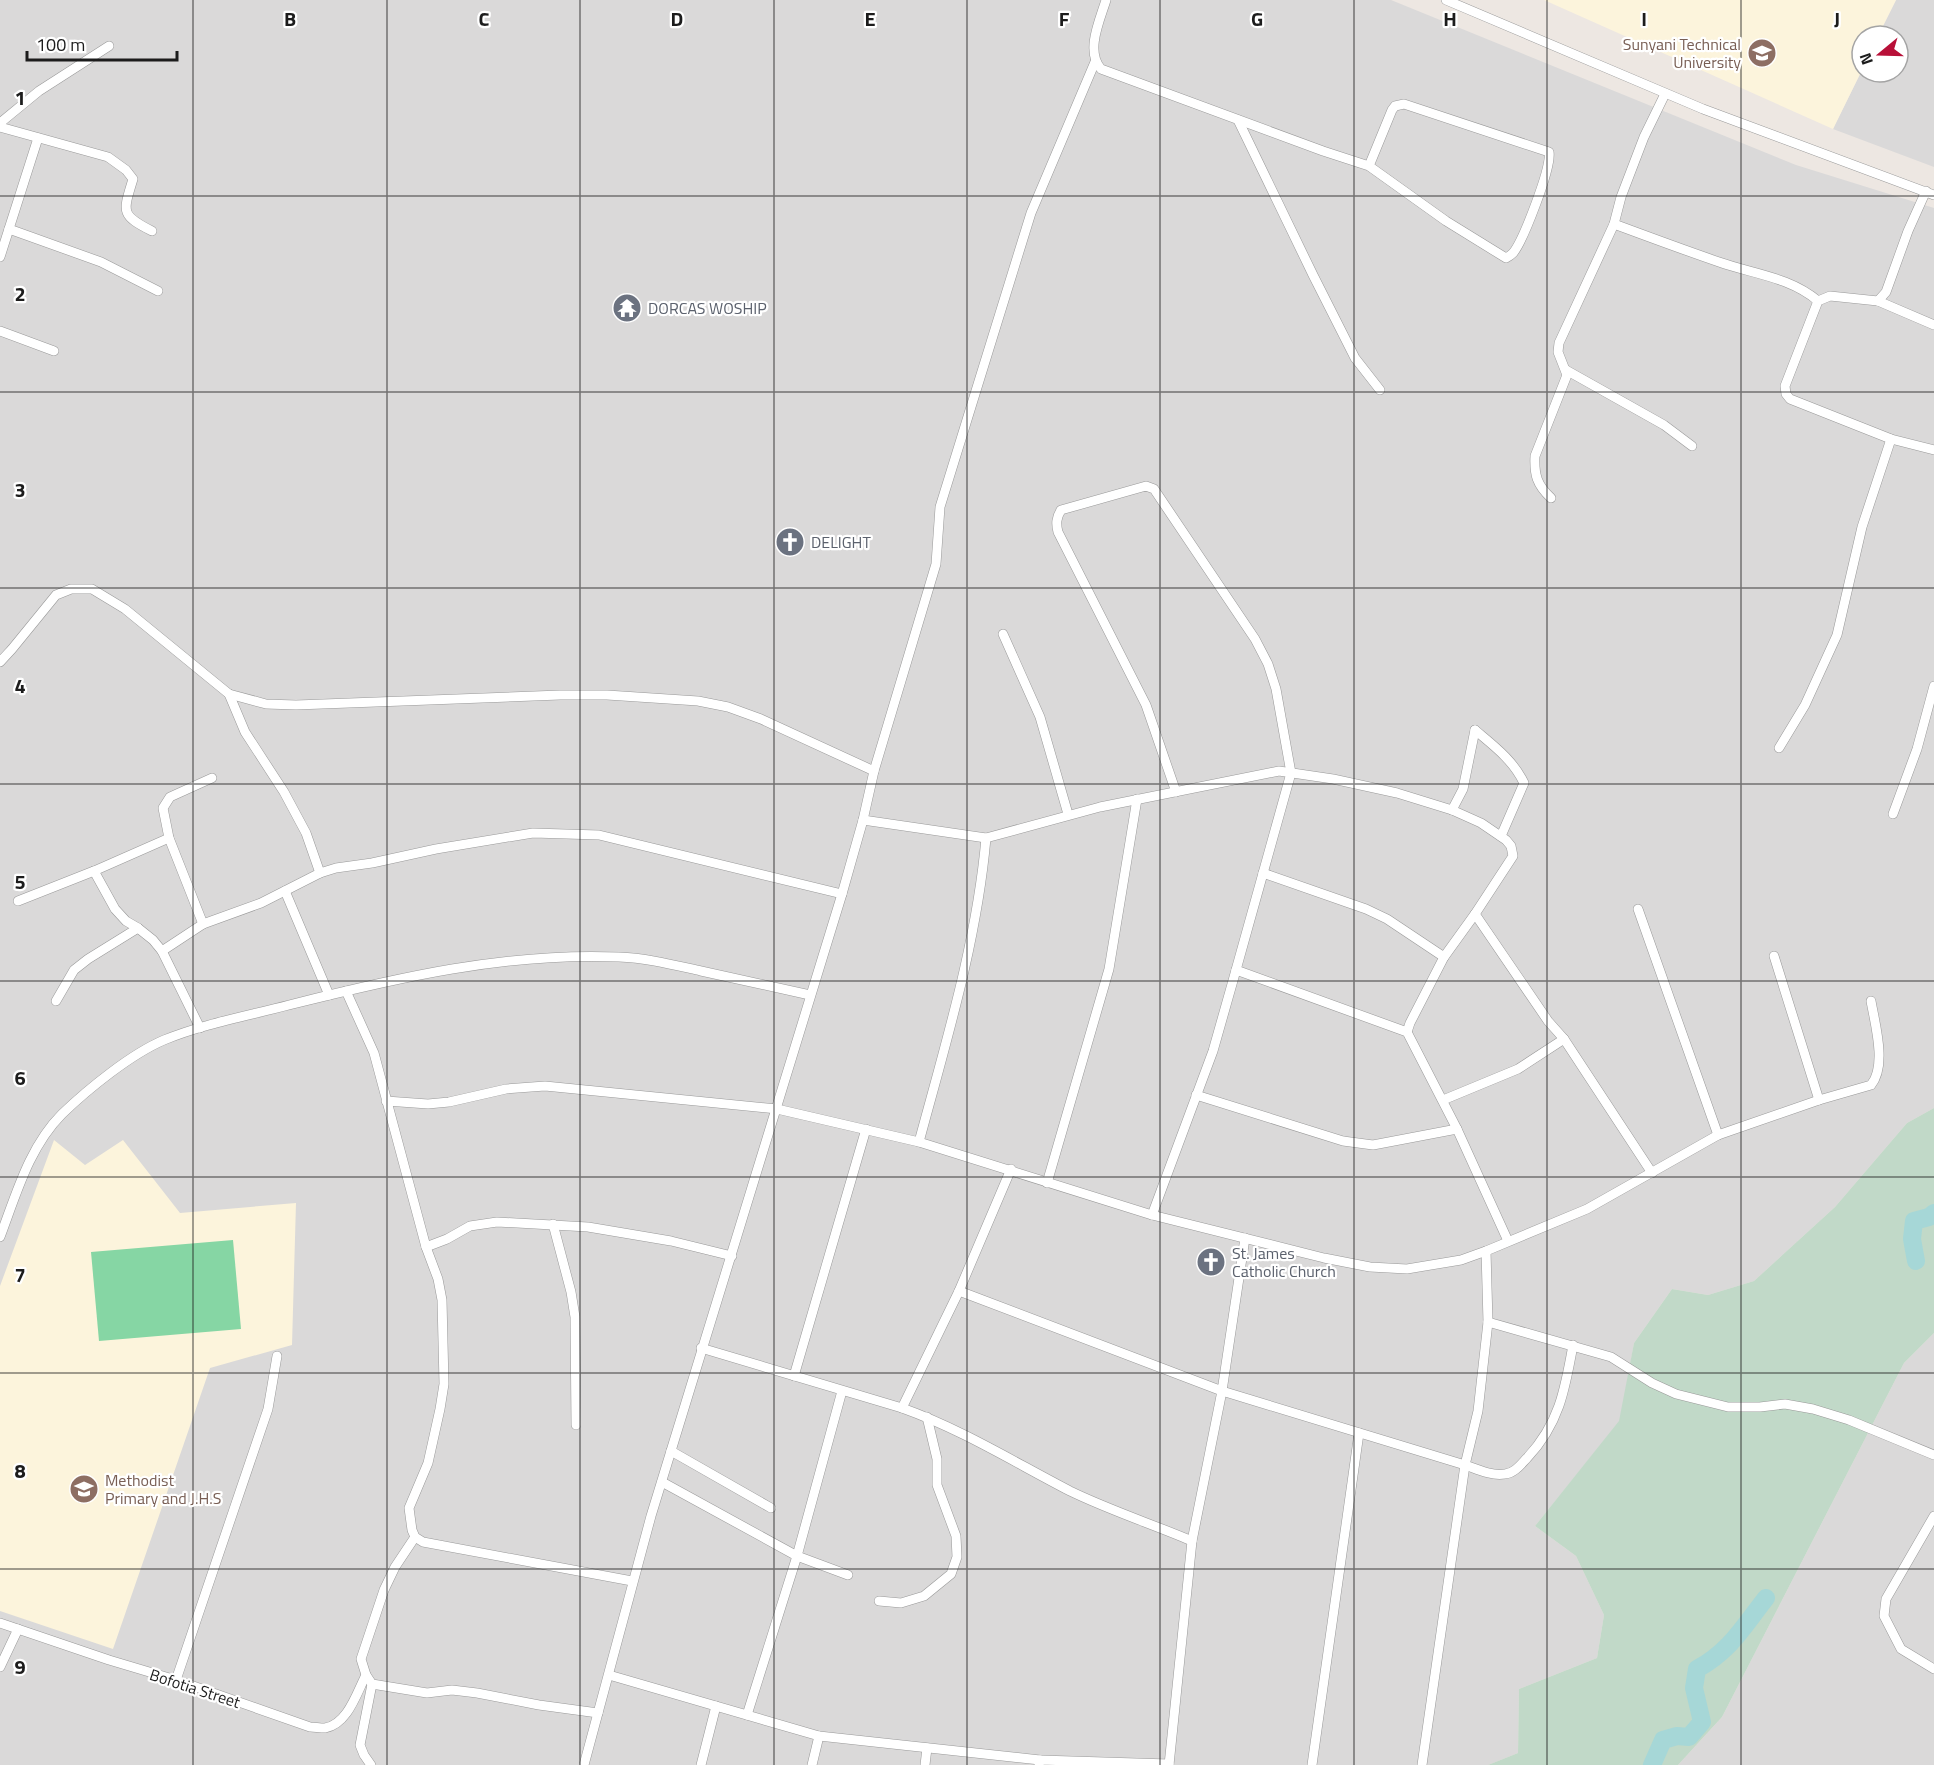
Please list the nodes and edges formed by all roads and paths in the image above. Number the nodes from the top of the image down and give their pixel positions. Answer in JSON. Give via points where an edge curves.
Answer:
{"nodes":[{"id":1,"x":1106,"y":0,"type":"edge"},
{"id":2,"x":1446,"y":0,"type":"edge"},
{"id":3,"x":109,"y":46,"type":"dead end"},
{"id":4,"x":1095,"y":62,"type":"junction"},
{"id":5,"x":1665,"y":94,"type":"junction"},
{"id":6,"x":1238,"y":120,"type":"junction"},
{"id":7,"x":0,"y":125,"type":"edge"},
{"id":8,"x":38,"y":138,"type":"junction"},
{"id":9,"x":1369,"y":166,"type":"junction"},
{"id":10,"x":1930,"y":193,"type":"edge"},
{"id":11,"x":1614,"y":224,"type":"junction"},
{"id":12,"x":9,"y":229,"type":"junction"},
{"id":13,"x":152,"y":231,"type":"dead end"},
{"id":14,"x":0,"y":257,"type":"edge"},
{"id":15,"x":158,"y":291,"type":"dead end"},
{"id":16,"x":1818,"y":301,"type":"junction"},
{"id":17,"x":1878,"y":301,"type":"junction"},
{"id":18,"x":1934,"y":325,"type":"edge"},
{"id":19,"x":0,"y":331,"type":"edge"},
{"id":20,"x":54,"y":351,"type":"dead end"},
{"id":21,"x":1566,"y":370,"type":"junction"},
{"id":22,"x":1380,"y":390,"type":"dead end"},
{"id":23,"x":1891,"y":439,"type":"junction"},
{"id":24,"x":1692,"y":446,"type":"dead end"},
{"id":25,"x":1934,"y":450,"type":"edge"},
{"id":26,"x":1551,"y":498,"type":"dead end"},
{"id":27,"x":1003,"y":634,"type":"dead end"},
{"id":28,"x":0,"y":662,"type":"edge"},
{"id":29,"x":1934,"y":686,"type":"edge"},
{"id":30,"x":229,"y":694,"type":"junction"},
{"id":31,"x":1779,"y":748,"type":"dead end"},
{"id":32,"x":874,"y":771,"type":"junction"},
{"id":33,"x":1291,"y":773,"type":"junction"},
{"id":34,"x":212,"y":778,"type":"dead end"},
{"id":35,"x":1176,"y":792,"type":"junction"},
{"id":36,"x":1137,"y":799,"type":"junction"},
{"id":37,"x":1452,"y":810,"type":"junction"},
{"id":38,"x":1068,"y":814,"type":"junction"},
{"id":39,"x":1893,"y":814,"type":"dead end"},
{"id":40,"x":863,"y":820,"type":"junction"},
{"id":41,"x":1501,"y":836,"type":"junction"},
{"id":42,"x":169,"y":838,"type":"junction"},
{"id":43,"x":986,"y":838,"type":"junction"},
{"id":44,"x":94,"y":872,"type":"junction"},
{"id":45,"x":320,"y":873,"type":"junction"},
{"id":46,"x":1263,"y":873,"type":"junction"},
{"id":47,"x":285,"y":891,"type":"junction"},
{"id":48,"x":842,"y":894,"type":"junction"},
{"id":49,"x":18,"y":901,"type":"dead end"},
{"id":50,"x":1638,"y":909,"type":"dead end"},
{"id":51,"x":1475,"y":914,"type":"junction"},
{"id":52,"x":203,"y":924,"type":"junction"},
{"id":53,"x":138,"y":928,"type":"junction"},
{"id":54,"x":162,"y":951,"type":"junction"},
{"id":55,"x":1774,"y":956,"type":"dead end"},
{"id":56,"x":1444,"y":957,"type":"junction"},
{"id":57,"x":1236,"y":970,"type":"junction"},
{"id":58,"x":346,"y":991,"type":"junction"},
{"id":59,"x":810,"y":994,"type":"junction"},
{"id":60,"x":329,"y":995,"type":"junction"},
{"id":61,"x":56,"y":1001,"type":"dead end"},
{"id":62,"x":1871,"y":1001,"type":"dead end"},
{"id":63,"x":200,"y":1028,"type":"junction"},
{"id":64,"x":1407,"y":1032,"type":"junction"},
{"id":65,"x":1564,"y":1039,"type":"junction"},
{"id":66,"x":1196,"y":1095,"type":"junction"},
{"id":67,"x":1443,"y":1100,"type":"junction"},
{"id":68,"x":1819,"y":1100,"type":"junction"},
{"id":69,"x":386,"y":1101,"type":"junction"},
{"id":70,"x":777,"y":1109,"type":"junction"},
{"id":71,"x":866,"y":1129,"type":"junction"},
{"id":72,"x":1456,"y":1129,"type":"junction"},
{"id":73,"x":1718,"y":1135,"type":"junction"},
{"id":74,"x":919,"y":1142,"type":"junction"},
{"id":75,"x":1011,"y":1170,"type":"junction"},
{"id":76,"x":1652,"y":1173,"type":"junction"},
{"id":77,"x":1047,"y":1183,"type":"junction"},
{"id":78,"x":1152,"y":1215,"type":"junction"},
{"id":79,"x":554,"y":1224,"type":"junction"},
{"id":80,"x":0,"y":1238,"type":"edge"},
{"id":81,"x":1245,"y":1238,"type":"junction"},
{"id":82,"x":1508,"y":1241,"type":"junction"},
{"id":83,"x":426,"y":1246,"type":"junction"},
{"id":84,"x":1486,"y":1251,"type":"junction"},
{"id":85,"x":732,"y":1256,"type":"junction"},
{"id":86,"x":959,"y":1291,"type":"junction"},
{"id":87,"x":1488,"y":1322,"type":"junction"},
{"id":88,"x":1574,"y":1345,"type":"junction"},
{"id":89,"x":702,"y":1348,"type":"junction"},
{"id":90,"x":277,"y":1356,"type":"dead end"},
{"id":91,"x":794,"y":1376,"type":"junction"},
{"id":92,"x":843,"y":1391,"type":"junction"},
{"id":93,"x":1222,"y":1391,"type":"junction"},
{"id":94,"x":902,"y":1408,"type":"junction"},
{"id":95,"x":927,"y":1417,"type":"junction"},
{"id":96,"x":576,"y":1425,"type":"dead end"},
{"id":97,"x":1359,"y":1432,"type":"junction"},
{"id":98,"x":671,"y":1451,"type":"junction"},
{"id":99,"x":1934,"y":1455,"type":"edge"},
{"id":100,"x":1466,"y":1465,"type":"junction"},
{"id":101,"x":662,"y":1482,"type":"junction"},
{"id":102,"x":771,"y":1508,"type":"dead end"},
{"id":103,"x":1934,"y":1516,"type":"edge"},
{"id":104,"x":416,"y":1537,"type":"junction"},
{"id":105,"x":1192,"y":1541,"type":"junction"},
{"id":106,"x":797,"y":1556,"type":"junction"},
{"id":107,"x":848,"y":1575,"type":"dead end"},
{"id":108,"x":632,"y":1581,"type":"junction"},
{"id":109,"x":879,"y":1601,"type":"dead end"},
{"id":110,"x":0,"y":1623,"type":"edge"},
{"id":111,"x":18,"y":1629,"type":"junction"},
{"id":112,"x":0,"y":1667,"type":"edge"},
{"id":113,"x":1934,"y":1669,"type":"edge"},
{"id":114,"x":366,"y":1675,"type":"junction"},
{"id":115,"x":609,"y":1675,"type":"junction"},
{"id":116,"x":176,"y":1680,"type":"junction"},
{"id":117,"x":372,"y":1684,"type":"junction"},
{"id":118,"x":716,"y":1706,"type":"junction"},
{"id":119,"x":598,"y":1713,"type":"junction"},
{"id":120,"x":747,"y":1715,"type":"junction"},
{"id":121,"x":819,"y":1736,"type":"junction"},
{"id":122,"x":927,"y":1748,"type":"junction"},
{"id":123,"x":1039,"y":1763,"type":"edge"},
{"id":124,"x":371,"y":1765,"type":"edge"},
{"id":125,"x":584,"y":1765,"type":"edge"},
{"id":126,"x":701,"y":1765,"type":"edge"},
{"id":127,"x":812,"y":1765,"type":"edge"},
{"id":128,"x":925,"y":1765,"type":"edge"},
{"id":129,"x":1169,"y":1765,"type":"edge"},
{"id":130,"x":1312,"y":1765,"type":"edge"},
{"id":131,"x":1422,"y":1765,"type":"edge"}],
"edges":[{"from":1,"to":4,"type":"street","via":[[1094,43]]},
{"from":2,"to":5,"type":"street"},
{"from":3,"to":7,"type":"street","via":[[39,91]]},
{"from":4,"to":6,"type":"street","via":[[1101,69]]},
{"from":4,"to":32,"type":"street","via":[[1027,224],[940,507],[936,564]]},
{"from":5,"to":10,"type":"street"},
{"from":5,"to":11,"type":"street","via":[[1644,137]]},
{"from":6,"to":9,"type":"street"},
{"from":6,"to":22,"type":"street","via":[[1355,358]]},
{"from":7,"to":8,"type":"street"},
{"from":8,"to":12,"type":"street"},
{"from":8,"to":13,"type":"street","via":[[108,157],[126,170],[133,179],[126,214]]},
{"from":9,"to":9,"type":"street","via":[[1506,258],[1524,232],[1550,158],[1549,152],[1404,104],[1392,110]]},
{"from":10,"to":17,"type":"street","via":[[1908,231],[1886,292]]},
{"from":11,"to":16,"type":"street","via":[[1776,278]]},
{"from":11,"to":21,"type":"street","via":[[1559,344],[1558,352]]},
{"from":12,"to":14,"type":"street"},
{"from":12,"to":15,"type":"street","via":[[101,262]]},
{"from":16,"to":17,"type":"street","via":[[1830,296]]},
{"from":16,"to":23,"type":"street","via":[[1785,386],[1786,394],[1790,399]]},
{"from":17,"to":18,"type":"street"},
{"from":19,"to":20,"type":"street"},
{"from":21,"to":24,"type":"street","via":[[1664,425]]},
{"from":21,"to":26,"type":"street","via":[[1562,391],[1535,456],[1534,470],[1540,488]]},
{"from":23,"to":25,"type":"street"},
{"from":23,"to":31,"type":"street","via":[[1862,527],[1837,635],[1805,705]]},
{"from":27,"to":38,"type":"street","via":[[1040,717]]},
{"from":28,"to":30,"type":"street","via":[[56,595],[71,589],[92,589],[125,609]]},
{"from":29,"to":39,"type":"street"},
{"from":30,"to":32,"type":"street","via":[[266,704],[296,705],[561,695],[698,701],[761,719]]},
{"from":30,"to":45,"type":"street","via":[[245,732],[306,833]]},
{"from":32,"to":40,"type":"street"},
{"from":33,"to":35,"type":"street","via":[[1273,771]]},
{"from":33,"to":35,"type":"street","via":[[1276,689],[1256,639],[1154,489],[1146,486],[1061,510],[1057,525],[1146,705]]},
{"from":33,"to":37,"type":"street","via":[[1333,779]]},
{"from":33,"to":46,"type":"street"},
{"from":34,"to":42,"type":"street","via":[[165,803],[163,815]]},
{"from":35,"to":36,"type":"street"},
{"from":36,"to":38,"type":"street"},
{"from":36,"to":77,"type":"street","via":[[1109,969]]},
{"from":37,"to":41,"type":"street"},
{"from":37,"to":41,"type":"street","via":[[1463,789],[1475,730],[1505,755],[1524,783]]},
{"from":38,"to":43,"type":"street"},
{"from":40,"to":43,"type":"street"},
{"from":40,"to":48,"type":"street"},
{"from":41,"to":51,"type":"street","via":[[1511,846],[1513,856]]},
{"from":42,"to":44,"type":"street"},
{"from":42,"to":52,"type":"street"},
{"from":43,"to":74,"type":"street","via":[[968,944]]},
{"from":44,"to":49,"type":"street"},
{"from":44,"to":53,"type":"street","via":[[115,909]]},
{"from":45,"to":47,"type":"street"},
{"from":45,"to":48,"type":"street","via":[[478,841],[560,832],[600,835]]},
{"from":46,"to":56,"type":"street","via":[[1388,919]]},
{"from":46,"to":57,"type":"street"},
{"from":47,"to":52,"type":"street"},
{"from":47,"to":60,"type":"street"},
{"from":48,"to":59,"type":"street"},
{"from":50,"to":73,"type":"street"},
{"from":51,"to":56,"type":"street"},
{"from":51,"to":65,"type":"street"},
{"from":52,"to":54,"type":"street"},
{"from":53,"to":54,"type":"street"},
{"from":53,"to":61,"type":"street","via":[[74,970]]},
{"from":54,"to":63,"type":"street"},
{"from":55,"to":68,"type":"street"},
{"from":56,"to":64,"type":"street"},
{"from":57,"to":64,"type":"street"},
{"from":57,"to":66,"type":"street"},
{"from":58,"to":59,"type":"street","via":[[483,964],[604,957],[652,960]]},
{"from":58,"to":60,"type":"street"},
{"from":58,"to":69,"type":"street","via":[[374,1053]]},
{"from":59,"to":70,"type":"street"},
{"from":60,"to":63,"type":"street"},
{"from":62,"to":68,"type":"street","via":[[1879,1067],[1876,1078],[1871,1084]]},
{"from":63,"to":80,"type":"street","via":[[151,1046],[98,1083],[62,1115],[31,1159]]},
{"from":64,"to":67,"type":"street"},
{"from":65,"to":67,"type":"street","via":[[1518,1069]]},
{"from":65,"to":76,"type":"street"},
{"from":66,"to":72,"type":"street","via":[[1357,1143],[1373,1145]]},
{"from":66,"to":78,"type":"street"},
{"from":67,"to":72,"type":"street"},
{"from":68,"to":73,"type":"street"},
{"from":69,"to":70,"type":"street","via":[[428,1104],[545,1086]]},
{"from":69,"to":83,"type":"street"},
{"from":70,"to":71,"type":"street"},
{"from":70,"to":85,"type":"street"},
{"from":71,"to":74,"type":"street"},
{"from":71,"to":91,"type":"street"},
{"from":72,"to":82,"type":"street"},
{"from":73,"to":76,"type":"street"},
{"from":74,"to":75,"type":"street"},
{"from":75,"to":77,"type":"street"},
{"from":75,"to":86,"type":"street"},
{"from":76,"to":82,"type":"street","via":[[1587,1209]]},
{"from":77,"to":78,"type":"street"},
{"from":78,"to":81,"type":"street"},
{"from":79,"to":83,"type":"street","via":[[482,1223]]},
{"from":79,"to":85,"type":"street","via":[[671,1241]]},
{"from":79,"to":96,"type":"street","via":[[575,1317]]},
{"from":81,"to":84,"type":"street","via":[[1379,1268],[1435,1265]]},
{"from":81,"to":93,"type":"street"},
{"from":82,"to":84,"type":"street"},
{"from":83,"to":104,"type":"street","via":[[442,1300],[444,1384],[428,1463],[409,1508]]},
{"from":84,"to":87,"type":"street"},
{"from":85,"to":89,"type":"street"},
{"from":86,"to":93,"type":"street"},
{"from":86,"to":94,"type":"street"},
{"from":87,"to":88,"type":"street"},
{"from":87,"to":100,"type":"street","via":[[1478,1410]]},
{"from":88,"to":99,"type":"street","via":[[1611,1357],[1676,1395],[1728,1407],[1785,1404],[1813,1409]]},
{"from":88,"to":100,"type":"street","via":[[1565,1393],[1553,1424],[1533,1452],[1508,1474],[1490,1474]]},
{"from":89,"to":91,"type":"street"},
{"from":89,"to":98,"type":"street"},
{"from":90,"to":116,"type":"street","via":[[268,1409]]},
{"from":91,"to":92,"type":"street"},
{"from":92,"to":94,"type":"street"},
{"from":92,"to":106,"type":"street"},
{"from":93,"to":97,"type":"street"},
{"from":93,"to":105,"type":"street"},
{"from":94,"to":95,"type":"street"},
{"from":95,"to":105,"type":"street","via":[[1071,1491]]},
{"from":95,"to":109,"type":"street","via":[[937,1459],[938,1485],[956,1536],[957,1557],[951,1574],[924,1596],[901,1603]]},
{"from":97,"to":100,"type":"street"},
{"from":97,"to":130,"type":"street"},
{"from":98,"to":101,"type":"street"},
{"from":98,"to":102,"type":"street"},
{"from":100,"to":131,"type":"street"},
{"from":101,"to":106,"type":"street"},
{"from":101,"to":108,"type":"street"},
{"from":103,"to":113,"type":"street","via":[[1886,1599],[1884,1616],[1901,1649]]},
{"from":104,"to":108,"type":"street","via":[[423,1542]]},
{"from":104,"to":114,"type":"street","via":[[395,1567],[379,1602],[361,1659]]},
{"from":105,"to":129,"type":"street"},
{"from":106,"to":107,"type":"street"},
{"from":106,"to":120,"type":"street"},
{"from":108,"to":115,"type":"street"},
{"from":110,"to":111,"type":"street","name":"Bofotia Street"},
{"from":111,"to":112,"type":"street"},
{"from":111,"to":116,"type":"street","name":"Bofotia Street"},
{"from":114,"to":116,"type":"street","name":"Bofotia Street","via":[[352,1706],[326,1728],[310,1727]]},
{"from":114,"to":117,"type":"street"},
{"from":115,"to":118,"type":"street"},
{"from":115,"to":119,"type":"street"},
{"from":117,"to":119,"type":"street","via":[[428,1693],[477,1693]]},
{"from":117,"to":124,"type":"street","via":[[360,1745]]},
{"from":118,"to":120,"type":"street"},
{"from":118,"to":126,"type":"street"},
{"from":119,"to":125,"type":"street"},
{"from":120,"to":121,"type":"street"},
{"from":121,"to":122,"type":"street"},
{"from":121,"to":127,"type":"street"},
{"from":122,"to":123,"type":"street"},
{"from":122,"to":128,"type":"street"},
{"from":123,"to":129,"type":"street"}]}
